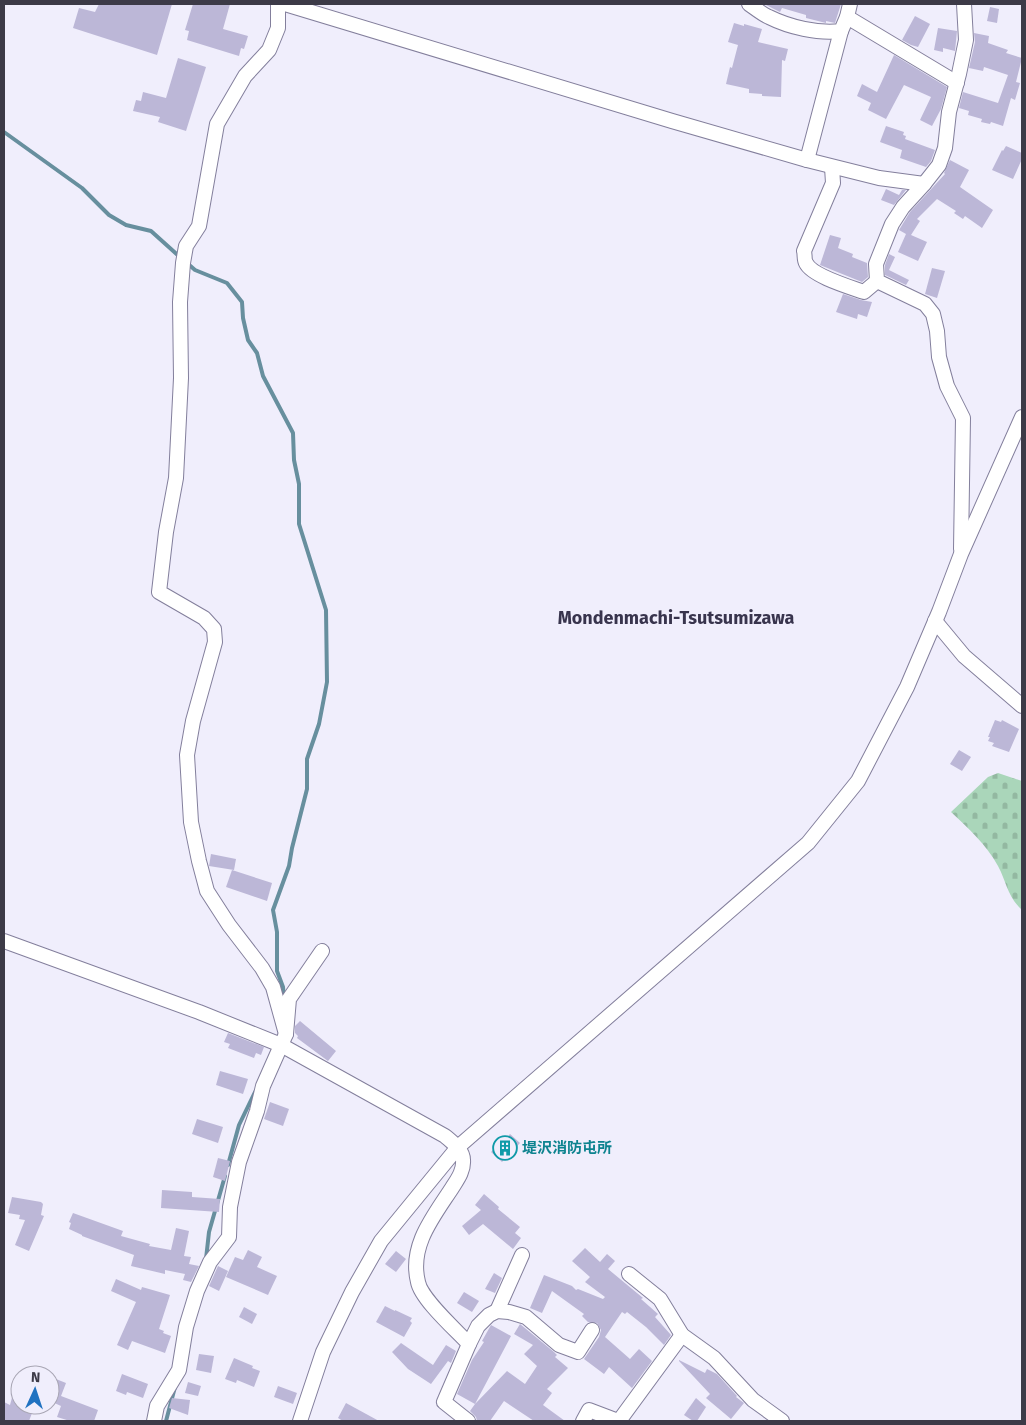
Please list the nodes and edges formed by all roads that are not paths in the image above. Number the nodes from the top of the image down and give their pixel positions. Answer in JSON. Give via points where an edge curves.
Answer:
{"nodes":[{"id":1,"x":278,"y":4,"type":"edge"},
{"id":2,"x":285,"y":4,"type":"edge"},
{"id":3,"x":749,"y":4,"type":"edge"},
{"id":4,"x":964,"y":4,"type":"edge"},
{"id":5,"x":849,"y":10,"type":"edge"},
{"id":6,"x":841,"y":31,"type":"junction"},
{"id":7,"x":957,"y":83,"type":"junction"},
{"id":8,"x":807,"y":160,"type":"junction"},
{"id":9,"x":832,"y":167,"type":"junction"},
{"id":10,"x":924,"y":184,"type":"junction"},
{"id":11,"x":877,"y":281,"type":"junction"},
{"id":12,"x":1022,"y":417,"type":"edge"},
{"id":13,"x":961,"y":554,"type":"junction"},
{"id":14,"x":935,"y":621,"type":"junction"},
{"id":15,"x":1022,"y":706,"type":"edge"},
{"id":16,"x":4,"y":941,"type":"edge"},
{"id":17,"x":322,"y":951,"type":"dead end"},
{"id":18,"x":284,"y":1039,"type":"junction"},
{"id":19,"x":458,"y":1147,"type":"junction"},
{"id":20,"x":522,"y":1255,"type":"dead end"},
{"id":21,"x":629,"y":1274,"type":"dead end"},
{"id":22,"x":497,"y":1311,"type":"junction"},
{"id":23,"x":592,"y":1330,"type":"dead end"},
{"id":24,"x":682,"y":1336,"type":"junction"},
{"id":25,"x":469,"y":1344,"type":"junction"},
{"id":26,"x":154,"y":1421,"type":"edge"},
{"id":27,"x":300,"y":1421,"type":"edge"},
{"id":28,"x":468,"y":1421,"type":"edge"},
{"id":29,"x":583,"y":1421,"type":"edge"},
{"id":30,"x":619,"y":1421,"type":"edge"},
{"id":31,"x":782,"y":1421,"type":"edge"}],
"edges":[{"from":1,"to":18,"type":"street","via":[[278,28],[269,50],[245,76],[217,124],[198,226],[186,246],[180,302],[181,378],[176,478],[159,592],[204,618],[214,629],[215,642],[187,755],[191,822],[207,891],[273,987]]},
{"from":2,"to":8,"type":"street"},
{"from":3,"to":6,"type":"street","via":[[768,17],[796,27]]},
{"from":4,"to":7,"type":"street","via":[[966,40]]},
{"from":5,"to":6,"type":"street"},
{"from":5,"to":7,"type":"street"},
{"from":6,"to":8,"type":"street"},
{"from":7,"to":10,"type":"street","via":[[949,112],[945,148],[939,165]]},
{"from":8,"to":9,"type":"street"},
{"from":9,"to":10,"type":"street"},
{"from":9,"to":11,"type":"street","via":[[833,183],[804,251],[806,263],[833,281],[864,292]]},
{"from":10,"to":11,"type":"street","via":[[892,224],[876,264]]},
{"from":11,"to":13,"type":"street","via":[[925,304],[933,314],[947,386],[963,418]]},
{"from":12,"to":13,"type":"street"},
{"from":13,"to":14,"type":"street"},
{"from":14,"to":15,"type":"street","via":[[964,656]]},
{"from":14,"to":19,"type":"street","via":[[907,687],[858,781],[808,843]]},
{"from":16,"to":18,"type":"street","via":[[199,1012]]},
{"from":17,"to":18,"type":"street","via":[[289,999]]},
{"from":18,"to":19,"type":"street","via":[[446,1136]]},
{"from":18,"to":26,"type":"street","via":[[263,1086],[239,1162],[230,1206],[229,1237],[210,1262],[197,1291],[186,1327],[179,1370],[157,1406]]},
{"from":19,"to":25,"type":"street","via":[[463,1160],[460,1175],[421,1236],[416,1264],[418,1284],[424,1296]]},
{"from":19,"to":27,"type":"street","via":[[381,1241],[322,1352]]},
{"from":20,"to":22,"type":"street"},
{"from":21,"to":24,"type":"street","via":[[660,1299]]},
{"from":22,"to":23,"type":"street","via":[[526,1317],[559,1345],[578,1352]]},
{"from":22,"to":25,"type":"street","via":[[478,1326]]},
{"from":24,"to":30,"type":"street"},
{"from":24,"to":31,"type":"street","via":[[714,1358],[753,1400]]},
{"from":25,"to":28,"type":"street","via":[[444,1402]]},
{"from":29,"to":30,"type":"street","via":[[589,1410]]}]}
